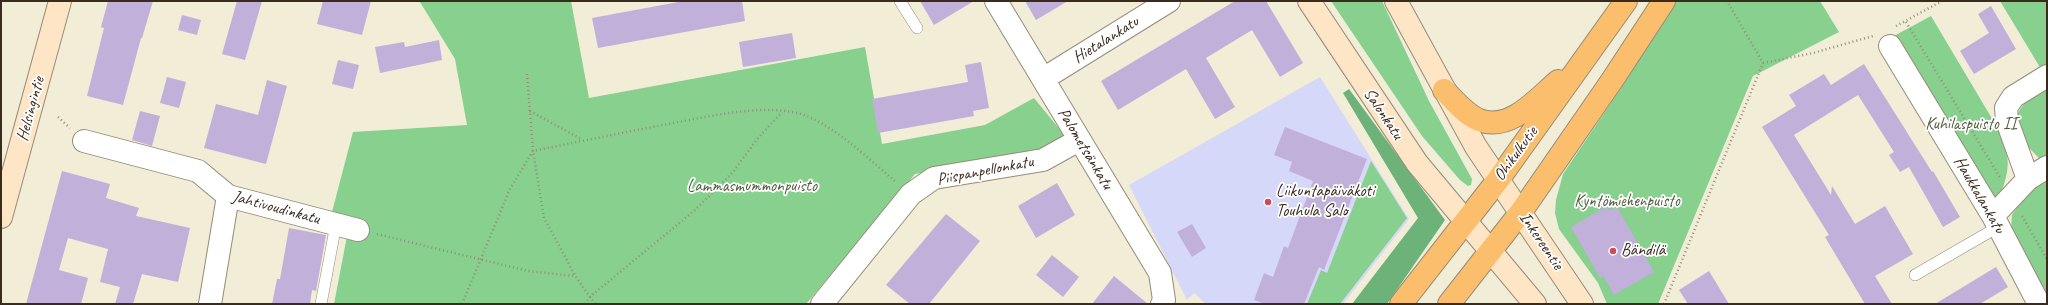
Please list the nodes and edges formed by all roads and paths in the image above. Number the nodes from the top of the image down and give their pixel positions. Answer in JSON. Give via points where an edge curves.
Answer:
{"nodes":[{"id":1,"x":60,"y":1,"type":"edge"},
{"id":2,"x":900,"y":1,"type":"edge"},
{"id":3,"x":996,"y":1,"type":"edge"},
{"id":4,"x":1169,"y":1,"type":"edge"},
{"id":5,"x":1309,"y":1,"type":"edge"},
{"id":6,"x":1396,"y":1,"type":"edge"},
{"id":7,"x":1626,"y":1,"type":"edge"},
{"id":8,"x":1664,"y":1,"type":"edge"},
{"id":9,"x":1726,"y":1,"type":"edge"},
{"id":10,"x":1942,"y":1,"type":"edge"},
{"id":11,"x":1906,"y":22,"type":"junction"},
{"id":12,"x":917,"y":28,"type":"dead end"},
{"id":13,"x":1888,"y":36,"type":"junction"},
{"id":14,"x":1582,"y":61,"type":"junction"},
{"id":15,"x":1763,"y":63,"type":"junction"},
{"id":16,"x":527,"y":74,"type":"dead end"},
{"id":17,"x":2047,"y":76,"type":"edge"},
{"id":18,"x":1044,"y":79,"type":"junction"},
{"id":19,"x":1444,"y":90,"type":"junction"},
{"id":20,"x":530,"y":111,"type":"junction"},
{"id":21,"x":782,"y":112,"type":"junction"},
{"id":22,"x":582,"y":140,"type":"junction"},
{"id":23,"x":1079,"y":140,"type":"junction"},
{"id":24,"x":84,"y":141,"type":"dead end"},
{"id":25,"x":533,"y":151,"type":"junction"},
{"id":26,"x":2047,"y":167,"type":"edge"},
{"id":27,"x":2028,"y":179,"type":"junction"},
{"id":28,"x":1498,"y":180,"type":"junction"},
{"id":29,"x":910,"y":194,"type":"junction"},
{"id":30,"x":228,"y":196,"type":"junction"},
{"id":31,"x":2012,"y":197,"type":"junction"},
{"id":32,"x":1521,"y":212,"type":"junction"},
{"id":33,"x":1,"y":217,"type":"edge"},
{"id":34,"x":1464,"y":221,"type":"junction"},
{"id":35,"x":1995,"y":221,"type":"junction"},
{"id":36,"x":336,"y":224,"type":"junction"},
{"id":37,"x":358,"y":230,"type":"joint"},
{"id":38,"x":1490,"y":252,"type":"junction"},
{"id":39,"x":2047,"y":259,"type":"edge"},
{"id":40,"x":482,"y":260,"type":"junction"},
{"id":41,"x":1915,"y":275,"type":"dead end"},
{"id":42,"x":576,"y":276,"type":"junction"},
{"id":43,"x":591,"y":296,"type":"junction"},
{"id":44,"x":1163,"y":302,"type":"edge"},
{"id":45,"x":210,"y":304,"type":"edge"},
{"id":46,"x":321,"y":304,"type":"edge"},
{"id":47,"x":462,"y":304,"type":"edge"},
{"id":48,"x":585,"y":304,"type":"edge"},
{"id":49,"x":595,"y":304,"type":"edge"},
{"id":50,"x":822,"y":304,"type":"edge"},
{"id":51,"x":1400,"y":304,"type":"edge"},
{"id":52,"x":1450,"y":304,"type":"edge"},
{"id":53,"x":1535,"y":304,"type":"edge"},
{"id":54,"x":1582,"y":304,"type":"edge"},
{"id":55,"x":1664,"y":304,"type":"edge"},
{"id":56,"x":2039,"y":304,"type":"edge"}],
"edges":[{"from":1,"to":33,"type":"main road","name":"Helsingintie"},
{"from":2,"to":12,"type":"lane"},
{"from":3,"to":18,"type":"street","name":"Palometsänkatu"},
{"from":4,"to":18,"type":"street","name":"Hietalankatu"},
{"from":5,"to":34,"type":"main road","name":"Salonkatu","via":[[1417,163]]},
{"from":6,"to":19,"type":"main road"},
{"from":7,"to":14,"type":"main road","name":"Ohikulkutie"},
{"from":8,"to":32,"type":"main road","via":[[1613,80]]},
{"from":9,"to":15,"type":"path"},
{"from":10,"to":11,"type":"path"},
{"from":11,"to":13,"type":"path"},
{"from":11,"to":31,"type":"path"},
{"from":13,"to":15,"type":"path"},
{"from":13,"to":35,"type":"street","name":"Haukkalankatu"},
{"from":14,"to":19,"type":"main road","via":[[1522,112],[1505,122],[1479,120]]},
{"from":14,"to":28,"type":"main road","name":"Ohikulkutie"},
{"from":15,"to":55,"type":"path"},
{"from":16,"to":20,"type":"path"},
{"from":17,"to":27,"type":"street","via":[[2013,97],[2006,108],[2007,121]]},
{"from":18,"to":23,"type":"street","name":"Palometsänkatu"},
{"from":19,"to":28,"type":"main road"},
{"from":20,"to":22,"type":"path"},
{"from":20,"to":25,"type":"path"},
{"from":21,"to":22,"type":"path","via":[[741,110]]},
{"from":21,"to":29,"type":"path","via":[[804,115],[827,125]]},
{"from":21,"to":43,"type":"path","via":[[758,138],[733,172],[695,210]]},
{"from":22,"to":25,"type":"path"},
{"from":23,"to":29,"type":"street","name":"Piispanpellonkatu","via":[[1044,160],[934,178]]},
{"from":23,"to":44,"type":"street","name":"Palometsänkatu","via":[[1160,272]]},
{"from":24,"to":30,"type":"street","name":"Jahtivoudinkatu","via":[[198,171]]},
{"from":25,"to":40,"type":"path","via":[[510,189]]},
{"from":25,"to":42,"type":"path","via":[[544,218]]},
{"from":26,"to":27,"type":"street"},
{"from":27,"to":31,"type":"street"},
{"from":28,"to":32,"type":"main road","name":"Inkereentie"},
{"from":28,"to":34,"type":"main road","name":"Ohikulkutie"},
{"from":29,"to":50,"type":"street","name":"Piispanpellonkatu"},
{"from":30,"to":36,"type":"street","name":"Jahtivoudinkatu"},
{"from":30,"to":45,"type":"street"},
{"from":31,"to":35,"type":"street"},
{"from":31,"to":39,"type":"path"},
{"from":32,"to":38,"type":"main road"},
{"from":32,"to":54,"type":"main road","name":"Inkereentie"},
{"from":34,"to":38,"type":"main road"},
{"from":34,"to":51,"type":"main road","name":"Ohikulkutie"},
{"from":35,"to":41,"type":"lane"},
{"from":35,"to":56,"type":"street","name":"Haukkalankatu"},
{"from":36,"to":37,"type":"street","name":"Jahtivoudinkatu"},
{"from":36,"to":46,"type":"lane"},
{"from":37,"to":40,"type":"path"},
{"from":38,"to":52,"type":"main road"},
{"from":38,"to":53,"type":"main road"},
{"from":40,"to":42,"type":"path","via":[[528,271]]},
{"from":40,"to":47,"type":"path"},
{"from":42,"to":43,"type":"path"},
{"from":43,"to":48,"type":"path"},
{"from":43,"to":49,"type":"path"}]}
